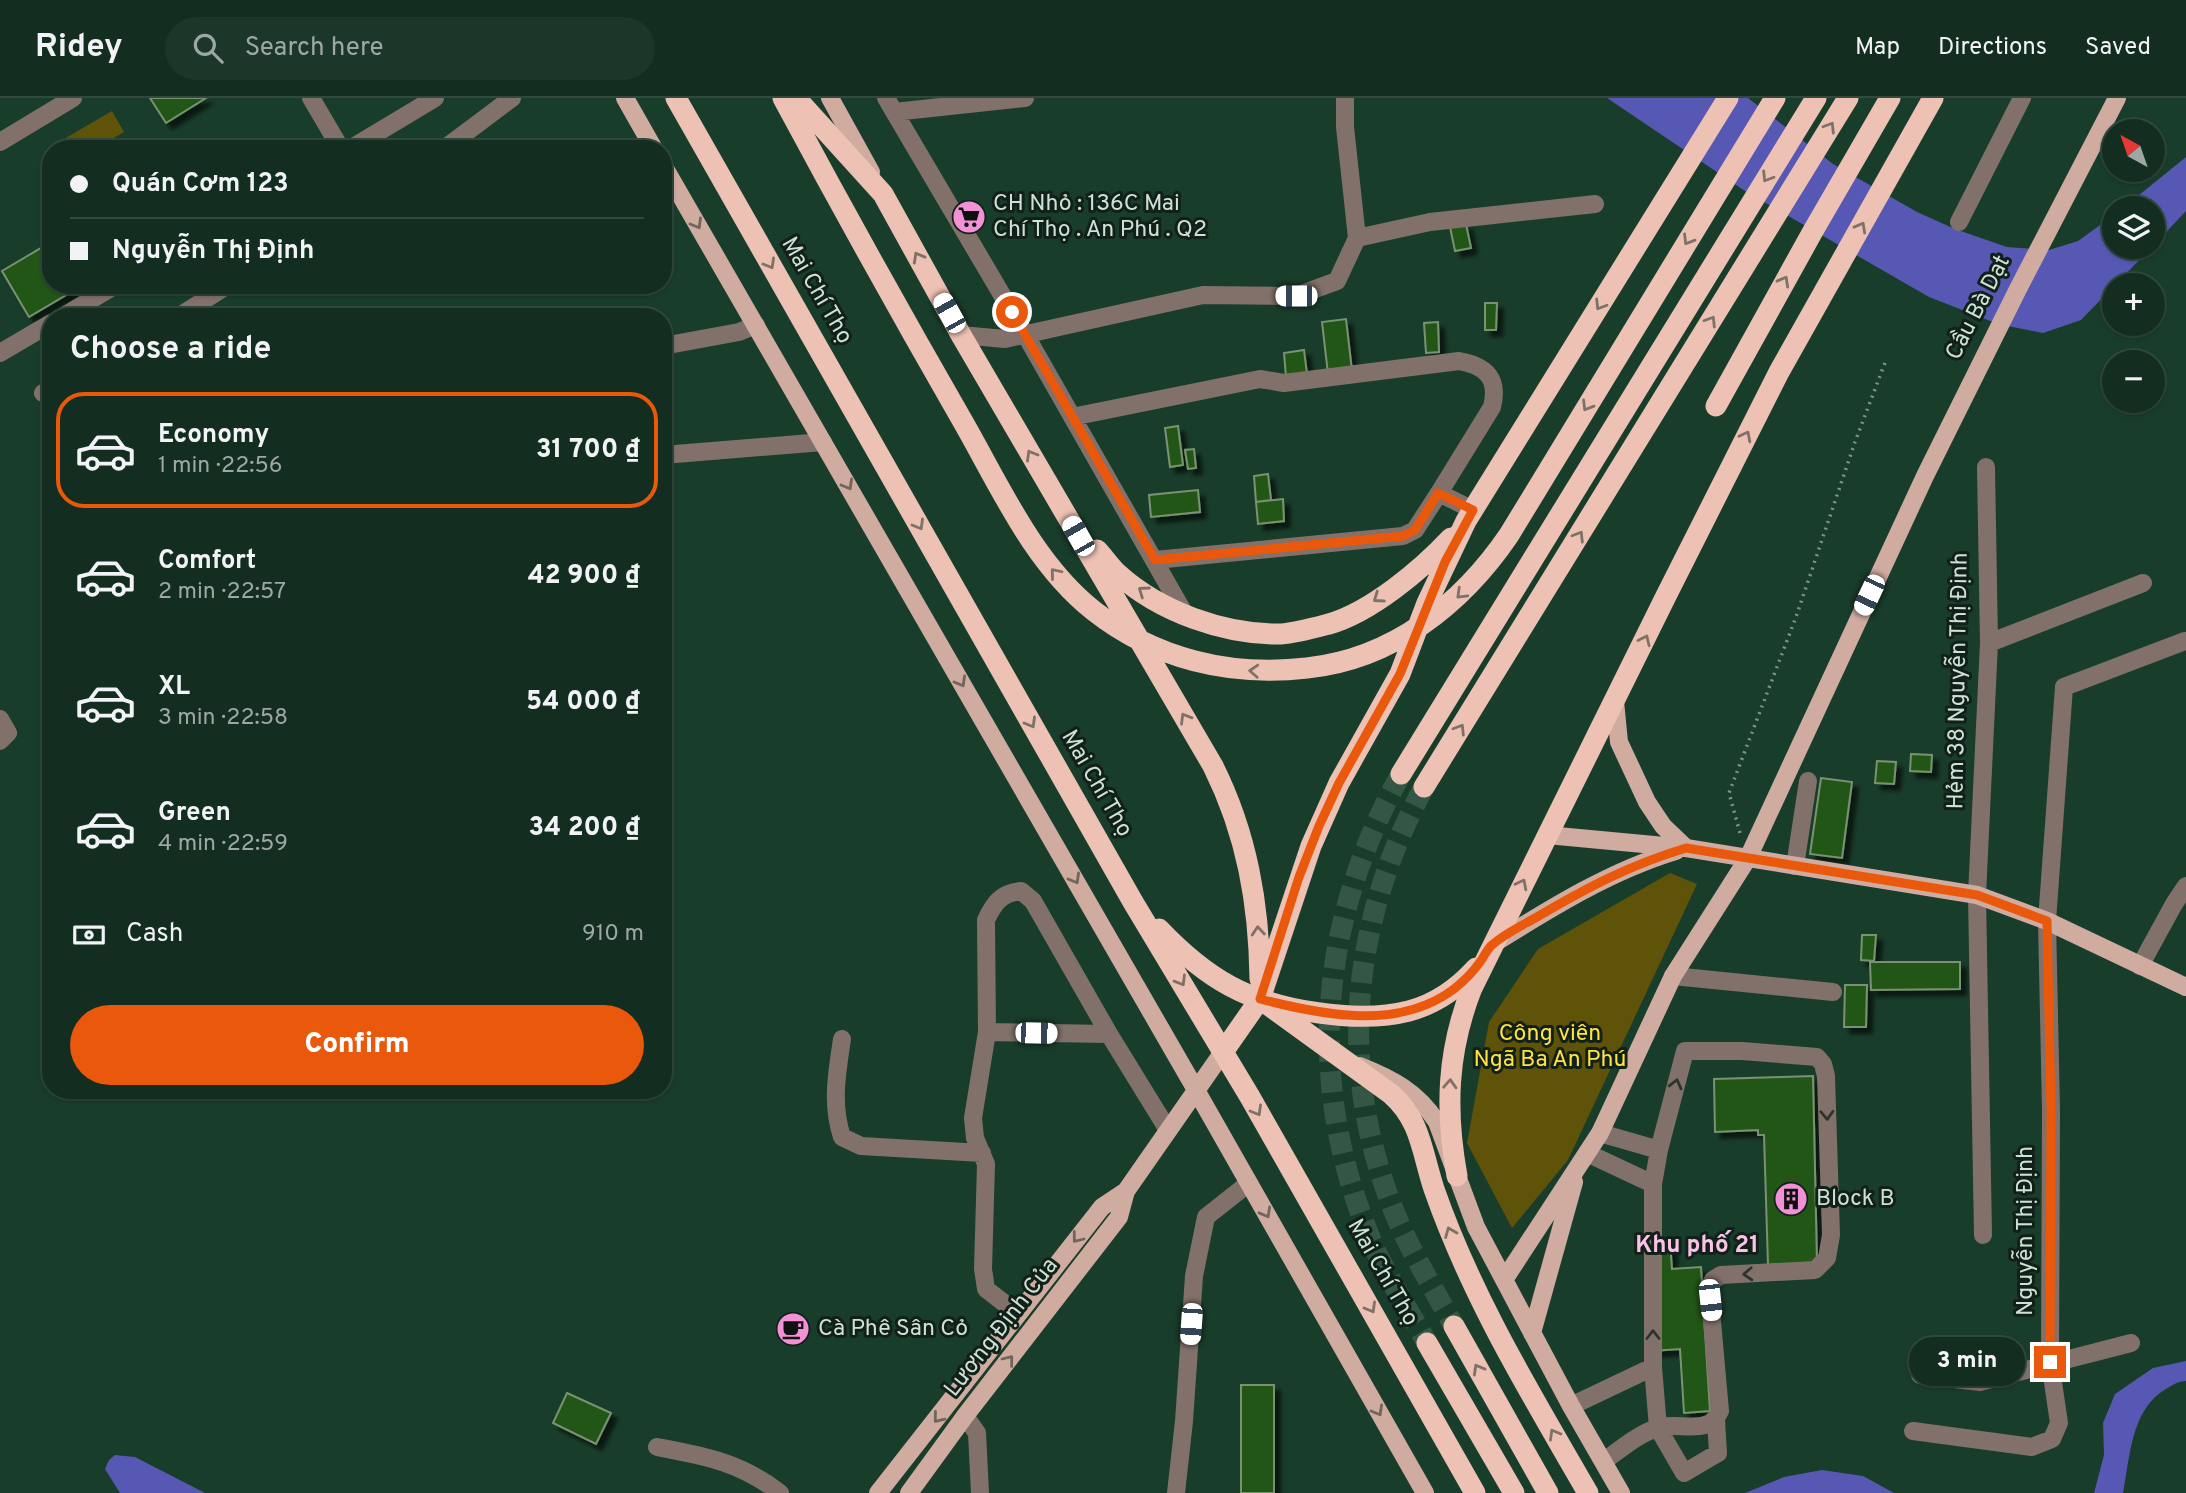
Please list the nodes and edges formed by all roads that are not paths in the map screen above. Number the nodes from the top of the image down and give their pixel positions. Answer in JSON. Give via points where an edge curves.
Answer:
{"nodes":[{"id":1,"x":74,"y":98,"type":"edge"},
{"id":2,"x":311,"y":98,"type":"edge"},
{"id":3,"x":435,"y":98,"type":"edge"},
{"id":4,"x":512,"y":98,"type":"edge"},
{"id":5,"x":625,"y":98,"type":"edge"},
{"id":6,"x":676,"y":98,"type":"edge"},
{"id":7,"x":783,"y":98,"type":"edge"},
{"id":8,"x":796,"y":98,"type":"edge"},
{"id":9,"x":830,"y":98,"type":"edge"},
{"id":10,"x":1025,"y":98,"type":"edge"},
{"id":11,"x":1345,"y":98,"type":"edge"},
{"id":12,"x":1728,"y":98,"type":"edge"},
{"id":13,"x":1775,"y":98,"type":"edge"},
{"id":14,"x":1815,"y":98,"type":"edge"},
{"id":15,"x":1848,"y":98,"type":"edge"},
{"id":16,"x":1890,"y":98,"type":"edge"},
{"id":17,"x":1933,"y":98,"type":"edge"},
{"id":18,"x":2022,"y":98,"type":"edge"},
{"id":19,"x":2117,"y":98,"type":"edge"},
{"id":20,"x":890,"y":105,"type":"edge"},
{"id":21,"x":336,"y":140,"type":"edge"},
{"id":22,"x":366,"y":140,"type":"edge"},
{"id":23,"x":456,"y":140,"type":"edge"},
{"id":24,"x":649,"y":140,"type":"edge"},
{"id":25,"x":0,"y":142,"type":"edge"},
{"id":26,"x":672,"y":180,"type":"edge"},
{"id":27,"x":883,"y":194,"type":"junction"},
{"id":28,"x":1595,"y":204,"type":"dead end"},
{"id":29,"x":1959,"y":222,"type":"dead end"},
{"id":30,"x":1357,"y":238,"type":"junction"},
{"id":31,"x":101,"y":294,"type":"edge"},
{"id":32,"x":214,"y":294,"type":"edge"},
{"id":33,"x":77,"y":308,"type":"edge"},
{"id":34,"x":192,"y":308,"type":"edge"},
{"id":35,"x":756,"y":325,"type":"junction"},
{"id":36,"x":42,"y":328,"type":"edge"},
{"id":37,"x":1025,"y":334,"type":"junction"},
{"id":38,"x":961,"y":335,"type":"junction"},
{"id":39,"x":672,"y":344,"type":"edge"},
{"id":40,"x":0,"y":353,"type":"edge"},
{"id":41,"x":1716,"y":405,"type":"dead end"},
{"id":42,"x":1072,"y":416,"type":"junction"},
{"id":43,"x":823,"y":442,"type":"junction"},
{"id":44,"x":672,"y":454,"type":"edge"},
{"id":45,"x":1986,"y":467,"type":"dead end"},
{"id":46,"x":1438,"y":493,"type":"junction"},
{"id":47,"x":1065,"y":514,"type":"junction"},
{"id":48,"x":1469,"y":515,"type":"junction"},
{"id":49,"x":1155,"y":560,"type":"junction"},
{"id":50,"x":2143,"y":583,"type":"dead end"},
{"id":51,"x":1184,"y":613,"type":"junction"},
{"id":52,"x":2185,"y":641,"type":"edge"},
{"id":53,"x":1989,"y":643,"type":"junction"},
{"id":54,"x":1615,"y":701,"type":"junction"},
{"id":55,"x":0,"y":719,"type":"edge"},
{"id":56,"x":0,"y":741,"type":"edge"},
{"id":57,"x":1401,"y":774,"type":"tunnel mouth"},
{"id":58,"x":1808,"y":781,"type":"dead end"},
{"id":59,"x":1424,"y":788,"type":"tunnel mouth"},
{"id":60,"x":1547,"y":835,"type":"junction"},
{"id":61,"x":1686,"y":848,"type":"junction"},
{"id":62,"x":1748,"y":858,"type":"junction"},
{"id":63,"x":1795,"y":866,"type":"junction"},
{"id":64,"x":2186,"y":886,"type":"edge"},
{"id":65,"x":1977,"y":895,"type":"junction"},
{"id":66,"x":1133,"y":902,"type":"junction"},
{"id":67,"x":2047,"y":921,"type":"junction"},
{"id":68,"x":1491,"y":945,"type":"junction"},
{"id":69,"x":2140,"y":966,"type":"junction"},
{"id":70,"x":1673,"y":976,"type":"junction"},
{"id":71,"x":2186,"y":987,"type":"edge"},
{"id":72,"x":1833,"y":992,"type":"dead end"},
{"id":73,"x":1260,"y":999,"type":"junction"},
{"id":74,"x":987,"y":1032,"type":"junction"},
{"id":75,"x":1109,"y":1034,"type":"junction"},
{"id":76,"x":842,"y":1039,"type":"dead end"},
{"id":77,"x":1223,"y":1052,"type":"junction"},
{"id":78,"x":1344,"y":1059,"type":"junction"},
{"id":79,"x":1196,"y":1090,"type":"junction"},
{"id":80,"x":1168,"y":1130,"type":"junction"},
{"id":81,"x":1600,"y":1133,"type":"junction"},
{"id":82,"x":1659,"y":1150,"type":"junction"},
{"id":83,"x":982,"y":1153,"type":"junction"},
{"id":84,"x":1583,"y":1160,"type":"junction"},
{"id":85,"x":1457,"y":1176,"type":"junction"},
{"id":86,"x":1249,"y":1182,"type":"junction"},
{"id":87,"x":1653,"y":1184,"type":"junction"},
{"id":88,"x":1126,"y":1191,"type":"junction"},
{"id":89,"x":1983,"y":1235,"type":"dead end"},
{"id":90,"x":1504,"y":1280,"type":"junction"},
{"id":91,"x":1018,"y":1314,"type":"junction"},
{"id":92,"x":1454,"y":1326,"type":"tunnel mouth"},
{"id":93,"x":1532,"y":1333,"type":"junction"},
{"id":94,"x":1427,"y":1343,"type":"tunnel mouth"},
{"id":95,"x":2131,"y":1343,"type":"dead end"},
{"id":96,"x":2050,"y":1362,"type":"junction"},
{"id":97,"x":1653,"y":1367,"type":"junction"},
{"id":98,"x":1920,"y":1375,"type":"dead end"},
{"id":99,"x":1571,"y":1406,"type":"junction"},
{"id":100,"x":965,"y":1416,"type":"junction"},
{"id":101,"x":1716,"y":1420,"type":"junction"},
{"id":102,"x":1658,"y":1428,"type":"junction"},
{"id":103,"x":1913,"y":1431,"type":"dead end"},
{"id":104,"x":657,"y":1447,"type":"dead end"},
{"id":105,"x":1604,"y":1461,"type":"junction"},
{"id":106,"x":780,"y":1493,"type":"edge"},
{"id":107,"x":878,"y":1493,"type":"edge"},
{"id":108,"x":909,"y":1493,"type":"edge"},
{"id":109,"x":979,"y":1493,"type":"edge"},
{"id":110,"x":1176,"y":1493,"type":"edge"},
{"id":111,"x":1425,"y":1493,"type":"edge"},
{"id":112,"x":1475,"y":1493,"type":"edge"},
{"id":113,"x":1514,"y":1493,"type":"edge"},
{"id":114,"x":1548,"y":1493,"type":"edge"},
{"id":115,"x":1588,"y":1493,"type":"edge"},
{"id":116,"x":1621,"y":1493,"type":"edge"}],
"edges":[{"from":1,"to":25,"type":"street"},
{"from":2,"to":21,"type":"street"},
{"from":3,"to":22,"type":"street"},
{"from":4,"to":23,"type":"street"},
{"from":5,"to":24,"type":"main road"},
{"from":6,"to":66,"type":"highway","name":"Mai Chí Thọ","one_way":true},
{"from":13,"to":7,"type":"highway","one_way":true,"via":[[1509,535],[1476,579],[1437,615],[1390,643],[1313,668],[1259,671],[1208,665],[1158,649],[1112,625],[1055,573],[1025,531]]},
{"from":8,"to":27,"type":"highway"},
{"from":9,"to":27,"type":"main road"},
{"from":10,"to":20,"type":"street"},
{"from":11,"to":30,"type":"street"},
{"from":12,"to":48,"type":"highway","one_way":true},
{"from":14,"to":57,"type":"highway","one_way":true},
{"from":59,"to":15,"type":"highway","one_way":true},
{"from":41,"to":16,"type":"highway","one_way":true},
{"from":54,"to":17,"type":"highway","one_way":true,"via":[[1779,372]]},
{"from":18,"to":29,"type":"street"},
{"from":19,"to":62,"type":"main road","name":"Cầu Bà Dạt","via":[[1925,476]]},
{"from":20,"to":37,"type":"street"},
{"from":26,"to":35,"type":"main road","one_way":true},
{"from":38,"to":27,"type":"highway","one_way":true},
{"from":28,"to":30,"type":"street","via":[[1430,222]]},
{"from":30,"to":37,"type":"street","via":[[1337,281],[1296,296],[1203,295]]},
{"from":31,"to":33,"type":"street"},
{"from":32,"to":34,"type":"street"},
{"from":35,"to":39,"type":"street"},
{"from":35,"to":43,"type":"main road"},
{"from":36,"to":40,"type":"street"},
{"from":37,"to":38,"type":"street","via":[[1005,339]]},
{"from":37,"to":42,"type":"street"},
{"from":47,"to":38,"type":"highway","one_way":true},
{"from":42,"to":46,"type":"street","via":[[1260,379],[1284,383],[1473,364],[1489,375],[1495,394],[1492,407]]},
{"from":42,"to":49,"type":"street"},
{"from":43,"to":44,"type":"street"},
{"from":43,"to":79,"type":"main road","one_way":true},
{"from":45,"to":53,"type":"street","name":"Hẻm 38 Nguyễn Thị Định"},
{"from":46,"to":48,"type":"street"},
{"from":46,"to":49,"type":"street","via":[[1415,530],[1403,536]]},
{"from":51,"to":47,"type":"highway","one_way":true,"via":[[1164,606],[1119,575]]},
{"from":73,"to":47,"type":"highway","one_way":true,"via":[[1254,897],[1235,813],[1213,766]]},
{"from":48,"to":51,"type":"highway","one_way":true,"via":[[1437,553],[1373,603],[1331,623],[1282,634],[1224,628]]},
{"from":48,"to":73,"type":"highway","via":[[1400,674],[1339,783],[1311,846]]},
{"from":49,"to":51,"type":"street"},
{"from":50,"to":53,"type":"street"},
{"from":52,"to":67,"type":"street","name":"Nguyễn Thị Định","via":[[2064,687]]},
{"from":53,"to":65,"type":"street","name":"Hẻm 38 Nguyễn Thị Định"},
{"from":54,"to":60,"type":"highway"},
{"from":54,"to":61,"type":"main road","via":[[1619,742],[1647,802]]},
{"from":55,"to":56,"type":"street","via":[[8,733]]},
{"from":58,"to":63,"type":"street"},
{"from":60,"to":61,"type":"main road"},
{"from":68,"to":60,"type":"highway","one_way":true},
{"from":61,"to":62,"type":"main road"},
{"from":61,"to":68,"type":"main road","via":[[1644,861],[1586,888]]},
{"from":62,"to":63,"type":"main road"},
{"from":62,"to":70,"type":"main road","name":"Cầu Bà Dạt"},
{"from":63,"to":65,"type":"main road"},
{"from":64,"to":69,"type":"street"},
{"from":65,"to":67,"type":"main road"},
{"from":65,"to":89,"type":"street","name":"Hẻm 38 Nguyễn Thị Định"},
{"from":66,"to":73,"type":"highway","via":[[1193,962],[1232,988]]},
{"from":66,"to":77,"type":"highway","name":"Mai Chí Thọ","one_way":true},
{"from":67,"to":69,"type":"main road"},
{"from":67,"to":96,"type":"street","name":"Nguyễn Thị Định"},
{"from":68,"to":73,"type":"highway","via":[[1455,988],[1410,1010],[1352,1015]]},
{"from":85,"to":68,"type":"highway","one_way":true,"via":[[1450,1109],[1453,1048],[1460,1018]]},
{"from":69,"to":71,"type":"main road"},
{"from":70,"to":72,"type":"street"},
{"from":70,"to":81,"type":"main road","name":"Cầu Bà Dạt"},
{"from":73,"to":77,"type":"highway"},
{"from":73,"to":78,"type":"highway"},
{"from":74,"to":75,"type":"street"},
{"from":74,"to":75,"type":"street","via":[[986,920],[1006,892],[1021,891],[1033,901]]},
{"from":74,"to":83,"type":"street","via":[[973,1118]]},
{"from":75,"to":80,"type":"street"},
{"from":76,"to":83,"type":"street","via":[[834,1097],[842,1137],[861,1146]]},
{"from":77,"to":79,"type":"main road","name":"Lương Định Của"},
{"from":77,"to":112,"type":"highway","name":"Mai Chí Thọ","one_way":true},
{"from":78,"to":85,"type":"main road","via":[[1396,1081],[1429,1109],[1443,1133]]},
{"from":115,"to":78,"type":"highway","one_way":true,"via":[[1476,1294],[1409,1113]]},
{"from":79,"to":80,"type":"main road","name":"Lương Định Của"},
{"from":79,"to":86,"type":"main road"},
{"from":80,"to":88,"type":"main road","name":"Lương Định Của"},
{"from":81,"to":82,"type":"street"},
{"from":81,"to":84,"type":"main road","name":"Cầu Bà Dạt"},
{"from":82,"to":87,"type":"street"},
{"from":82,"to":101,"type":"street","one_way":true,"via":[[1685,1051],[1806,1055],[1823,1064],[1830,1250],[1815,1270],[1721,1275],[1711,1282],[1720,1412]]},
{"from":83,"to":91,"type":"street","via":[[986,1164],[982,1269],[986,1289]]},
{"from":84,"to":87,"type":"street"},
{"from":84,"to":90,"type":"main road","name":"Cầu Bà Dạt"},
{"from":84,"to":93,"type":"main road"},
{"from":85,"to":90,"type":"main road","via":[[1476,1227]]},
{"from":86,"to":110,"type":"street","via":[[1206,1217],[1194,1276]]},
{"from":86,"to":111,"type":"main road","one_way":true},
{"from":97,"to":87,"type":"street","one_way":true},
{"from":88,"to":91,"type":"main road","name":"Lương Định Của","one_way":true,"via":[[1101,1207]]},
{"from":100,"to":88,"type":"main road","name":"Lương Định Của","one_way":true,"via":[[1119,1217]]},
{"from":90,"to":93,"type":"main road"},
{"from":91,"to":107,"type":"main road","name":"Lương Định Của","one_way":true},
{"from":114,"to":92,"type":"highway","one_way":true},
{"from":93,"to":99,"type":"main road"},
{"from":94,"to":113,"type":"highway"},
{"from":95,"to":96,"type":"street"},
{"from":96,"to":98,"type":"street","via":[[1980,1382]]},
{"from":96,"to":103,"type":"street","name":"Nguyễn Thị Định","via":[[2059,1423],[2046,1443],[2021,1447]]},
{"from":97,"to":99,"type":"street"},
{"from":97,"to":102,"type":"street"},
{"from":99,"to":105,"type":"main road"},
{"from":100,"to":108,"type":"main road","name":"Lương Định Của"},
{"from":100,"to":109,"type":"street","via":[[977,1433]]},
{"from":101,"to":102,"type":"street","via":[[1699,1427]]},
{"from":101,"to":102,"type":"street","via":[[1718,1453],[1684,1473]]},
{"from":102,"to":105,"type":"street"},
{"from":104,"to":106,"type":"street","via":[[719,1459]]},
{"from":105,"to":116,"type":"main road"}]}
